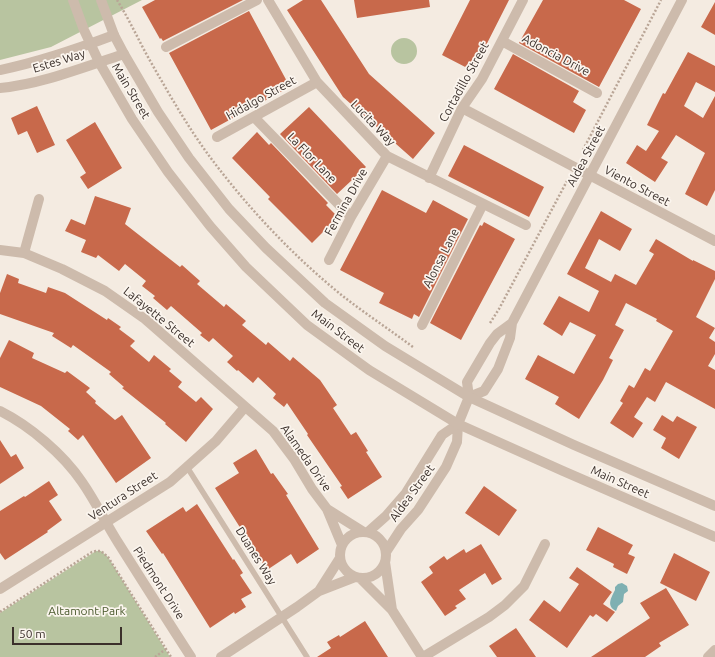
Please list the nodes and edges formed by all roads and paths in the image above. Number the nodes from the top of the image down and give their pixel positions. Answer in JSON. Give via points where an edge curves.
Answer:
{"nodes":[{"id":1,"x":73,"y":0,"type":"edge"},
{"id":2,"x":101,"y":0,"type":"edge"},
{"id":3,"x":257,"y":0,"type":"edge"},
{"id":4,"x":268,"y":0,"type":"edge"},
{"id":5,"x":523,"y":0,"type":"edge"},
{"id":6,"x":661,"y":0,"type":"edge"},
{"id":7,"x":682,"y":0,"type":"edge"},
{"id":8,"x":114,"y":35,"type":"junction"},
{"id":9,"x":502,"y":41,"type":"junction"},
{"id":10,"x":90,"y":44,"type":"junction"},
{"id":11,"x":166,"y":47,"type":"dead end"},
{"id":12,"x":124,"y":54,"type":"junction"},
{"id":13,"x":99,"y":62,"type":"junction"},
{"id":14,"x":0,"y":70,"type":"edge"},
{"id":15,"x":316,"y":82,"type":"junction"},
{"id":16,"x":0,"y":88,"type":"edge"},
{"id":17,"x":597,"y":93,"type":"dead end"},
{"id":18,"x":462,"y":108,"type":"junction"},
{"id":19,"x":254,"y":117,"type":"junction"},
{"id":20,"x":217,"y":137,"type":"dead end"},
{"id":21,"x":583,"y":150,"type":"dead end"},
{"id":22,"x":387,"y":156,"type":"junction"},
{"id":23,"x":590,"y":176,"type":"junction"},
{"id":24,"x":429,"y":178,"type":"junction"},
{"id":25,"x":39,"y":199,"type":"dead end"},
{"id":26,"x":483,"y":204,"type":"junction"},
{"id":27,"x":351,"y":217,"type":"junction"},
{"id":28,"x":526,"y":225,"type":"dead end"},
{"id":29,"x":715,"y":241,"type":"edge"},
{"id":30,"x":0,"y":250,"type":"edge"},
{"id":31,"x":24,"y":253,"type":"junction"},
{"id":32,"x":329,"y":260,"type":"dead end"},
{"id":33,"x":512,"y":323,"type":"junction"},
{"id":34,"x":422,"y":325,"type":"dead end"},
{"id":35,"x":469,"y":397,"type":"junction"},
{"id":36,"x":245,"y":407,"type":"junction"},
{"id":37,"x":0,"y":411,"type":"edge"},
{"id":38,"x":458,"y":424,"type":"junction"},
{"id":39,"x":187,"y":467,"type":"junction"},
{"id":40,"x":715,"y":506,"type":"edge"},
{"id":41,"x":327,"y":509,"type":"junction"},
{"id":42,"x":106,"y":523,"type":"junction"},
{"id":43,"x":365,"y":531,"type":"junction"},
{"id":44,"x":715,"y":537,"type":"edge"},
{"id":45,"x":545,"y":544,"type":"dead end"},
{"id":46,"x":342,"y":545,"type":"junction"},
{"id":47,"x":386,"y":552,"type":"junction"},
{"id":48,"x":340,"y":558,"type":"junction"},
{"id":49,"x":385,"y":562,"type":"junction"},
{"id":50,"x":357,"y":577,"type":"junction"},
{"id":51,"x":0,"y":589,"type":"edge"},
{"id":52,"x":319,"y":591,"type":"junction"},
{"id":53,"x":392,"y":610,"type":"junction"},
{"id":54,"x":0,"y":612,"type":"edge"},
{"id":55,"x":281,"y":617,"type":"junction"},
{"id":56,"x":166,"y":650,"type":"junction"},
{"id":57,"x":715,"y":650,"type":"edge"},
{"id":58,"x":155,"y":657,"type":"edge"},
{"id":59,"x":171,"y":657,"type":"edge"},
{"id":60,"x":191,"y":657,"type":"edge"},
{"id":61,"x":221,"y":657,"type":"edge"},
{"id":62,"x":307,"y":657,"type":"edge"},
{"id":63,"x":423,"y":657,"type":"edge"},
{"id":64,"x":708,"y":657,"type":"edge"}],
"edges":[{"from":1,"to":10,"type":"street","name":"Main Street"},
{"from":2,"to":8,"type":"street","name":"Main Street"},
{"from":3,"to":11,"type":"street"},
{"from":4,"to":15,"type":"street","name":"Lucita Way"},
{"from":5,"to":9,"type":"street","name":"Cortadillo Street"},
{"from":6,"to":21,"type":"path"},
{"from":7,"to":23,"type":"street","name":"Aldea Street"},
{"from":8,"to":10,"type":"street","name":"Estes Way"},
{"from":8,"to":12,"type":"street","name":"Main Street"},
{"from":9,"to":17,"type":"street","name":"Adoncia Drive"},
{"from":9,"to":18,"type":"street","name":"Cortadillo Street","via":[[482,79]]},
{"from":10,"to":13,"type":"street","name":"Main Street"},
{"from":10,"to":14,"type":"street","name":"Estes Way"},
{"from":12,"to":13,"type":"street","name":"Estes Way"},
{"from":12,"to":35,"type":"street","name":"Main Street","via":[[189,158],[229,209],[266,248],[325,303],[385,346]]},
{"from":13,"to":16,"type":"street","name":"Estes Way","via":[[51,78]]},
{"from":13,"to":38,"type":"street","name":"Main Street","via":[[132,120],[168,172],[246,267],[307,325],[369,370]]},
{"from":15,"to":19,"type":"street","name":"Hidalgo Street"},
{"from":15,"to":22,"type":"street","name":"Lucita Way"},
{"from":18,"to":23,"type":"street","name":"Viento Street"},
{"from":18,"to":24,"type":"street","name":"Cortadillo Street"},
{"from":19,"to":20,"type":"street","name":"Hidalgo Street"},
{"from":19,"to":27,"type":"street","name":"La Flor Lane"},
{"from":22,"to":24,"type":"street","name":"Lucita Way"},
{"from":22,"to":27,"type":"street","name":"Fermina Drive"},
{"from":23,"to":29,"type":"street","name":"Viento Street"},
{"from":23,"to":33,"type":"street","name":"Aldea Street"},
{"from":24,"to":26,"type":"street","name":"Lucita Way"},
{"from":25,"to":31,"type":"street"},
{"from":26,"to":28,"type":"street","name":"Lucita Way"},
{"from":26,"to":34,"type":"street","name":"Alonsa Lane"},
{"from":27,"to":32,"type":"street","name":"Fermina Drive"},
{"from":30,"to":31,"type":"street","name":"Lafayette Street"},
{"from":31,"to":36,"type":"street","name":"Lafayette Street","via":[[62,269],[126,304]]},
{"from":33,"to":35,"type":"street","name":"Aldea Street","via":[[497,334],[482,354],[467,382]]},
{"from":33,"to":35,"type":"street","name":"Aldea Street","via":[[510,338],[498,369],[484,391]]},
{"from":35,"to":38,"type":"street","name":"Aldea Street"},
{"from":35,"to":40,"type":"street","name":"Main Street"},
{"from":36,"to":39,"type":"street","name":"Ventura Street","via":[[216,441]]},
{"from":36,"to":41,"type":"street","name":"Alameda Drive","via":[[273,432]]},
{"from":37,"to":42,"type":"street","name":"Piedmont Drive","via":[[35,434],[60,455],[82,482]]},
{"from":38,"to":43,"type":"street","name":"Aldea Street","via":[[442,435],[406,493],[386,516]]},
{"from":38,"to":44,"type":"street","name":"Main Street"},
{"from":38,"to":47,"type":"street","name":"Aldea Street","via":[[458,442],[446,467]]},
{"from":39,"to":42,"type":"street","name":"Ventura Street","via":[[170,482]]},
{"from":39,"to":55,"type":"lane","name":"Duanes Way"},
{"from":41,"to":43,"type":"street","name":"Alameda Drive"},
{"from":41,"to":46,"type":"street","name":"Alameda Drive"},
{"from":42,"to":51,"type":"street","name":"Ventura Street"},
{"from":42,"to":60,"type":"street","name":"Piedmont Drive"},
{"from":43,"to":46,"type":"street","via":[[350,535]]},
{"from":43,"to":47,"type":"street","via":[[380,539]]},
{"from":45,"to":63,"type":"street","via":[[524,586],[505,605]]},
{"from":46,"to":48,"type":"street"},
{"from":47,"to":49,"type":"street"},
{"from":48,"to":50,"type":"street","via":[[344,569]]},
{"from":48,"to":52,"type":"street"},
{"from":49,"to":50,"type":"street","via":[[376,575],[368,578]]},
{"from":49,"to":53,"type":"street"},
{"from":50,"to":52,"type":"street"},
{"from":50,"to":53,"type":"street"},
{"from":52,"to":55,"type":"street"},
{"from":53,"to":63,"type":"street"},
{"from":54,"to":56,"type":"path","via":[[92,552],[101,551],[108,557]]},
{"from":55,"to":61,"type":"street"},
{"from":55,"to":62,"type":"lane","name":"Duanes Way"},
{"from":56,"to":58,"type":"path"},
{"from":56,"to":59,"type":"path"},
{"from":57,"to":64,"type":"street"}]}
